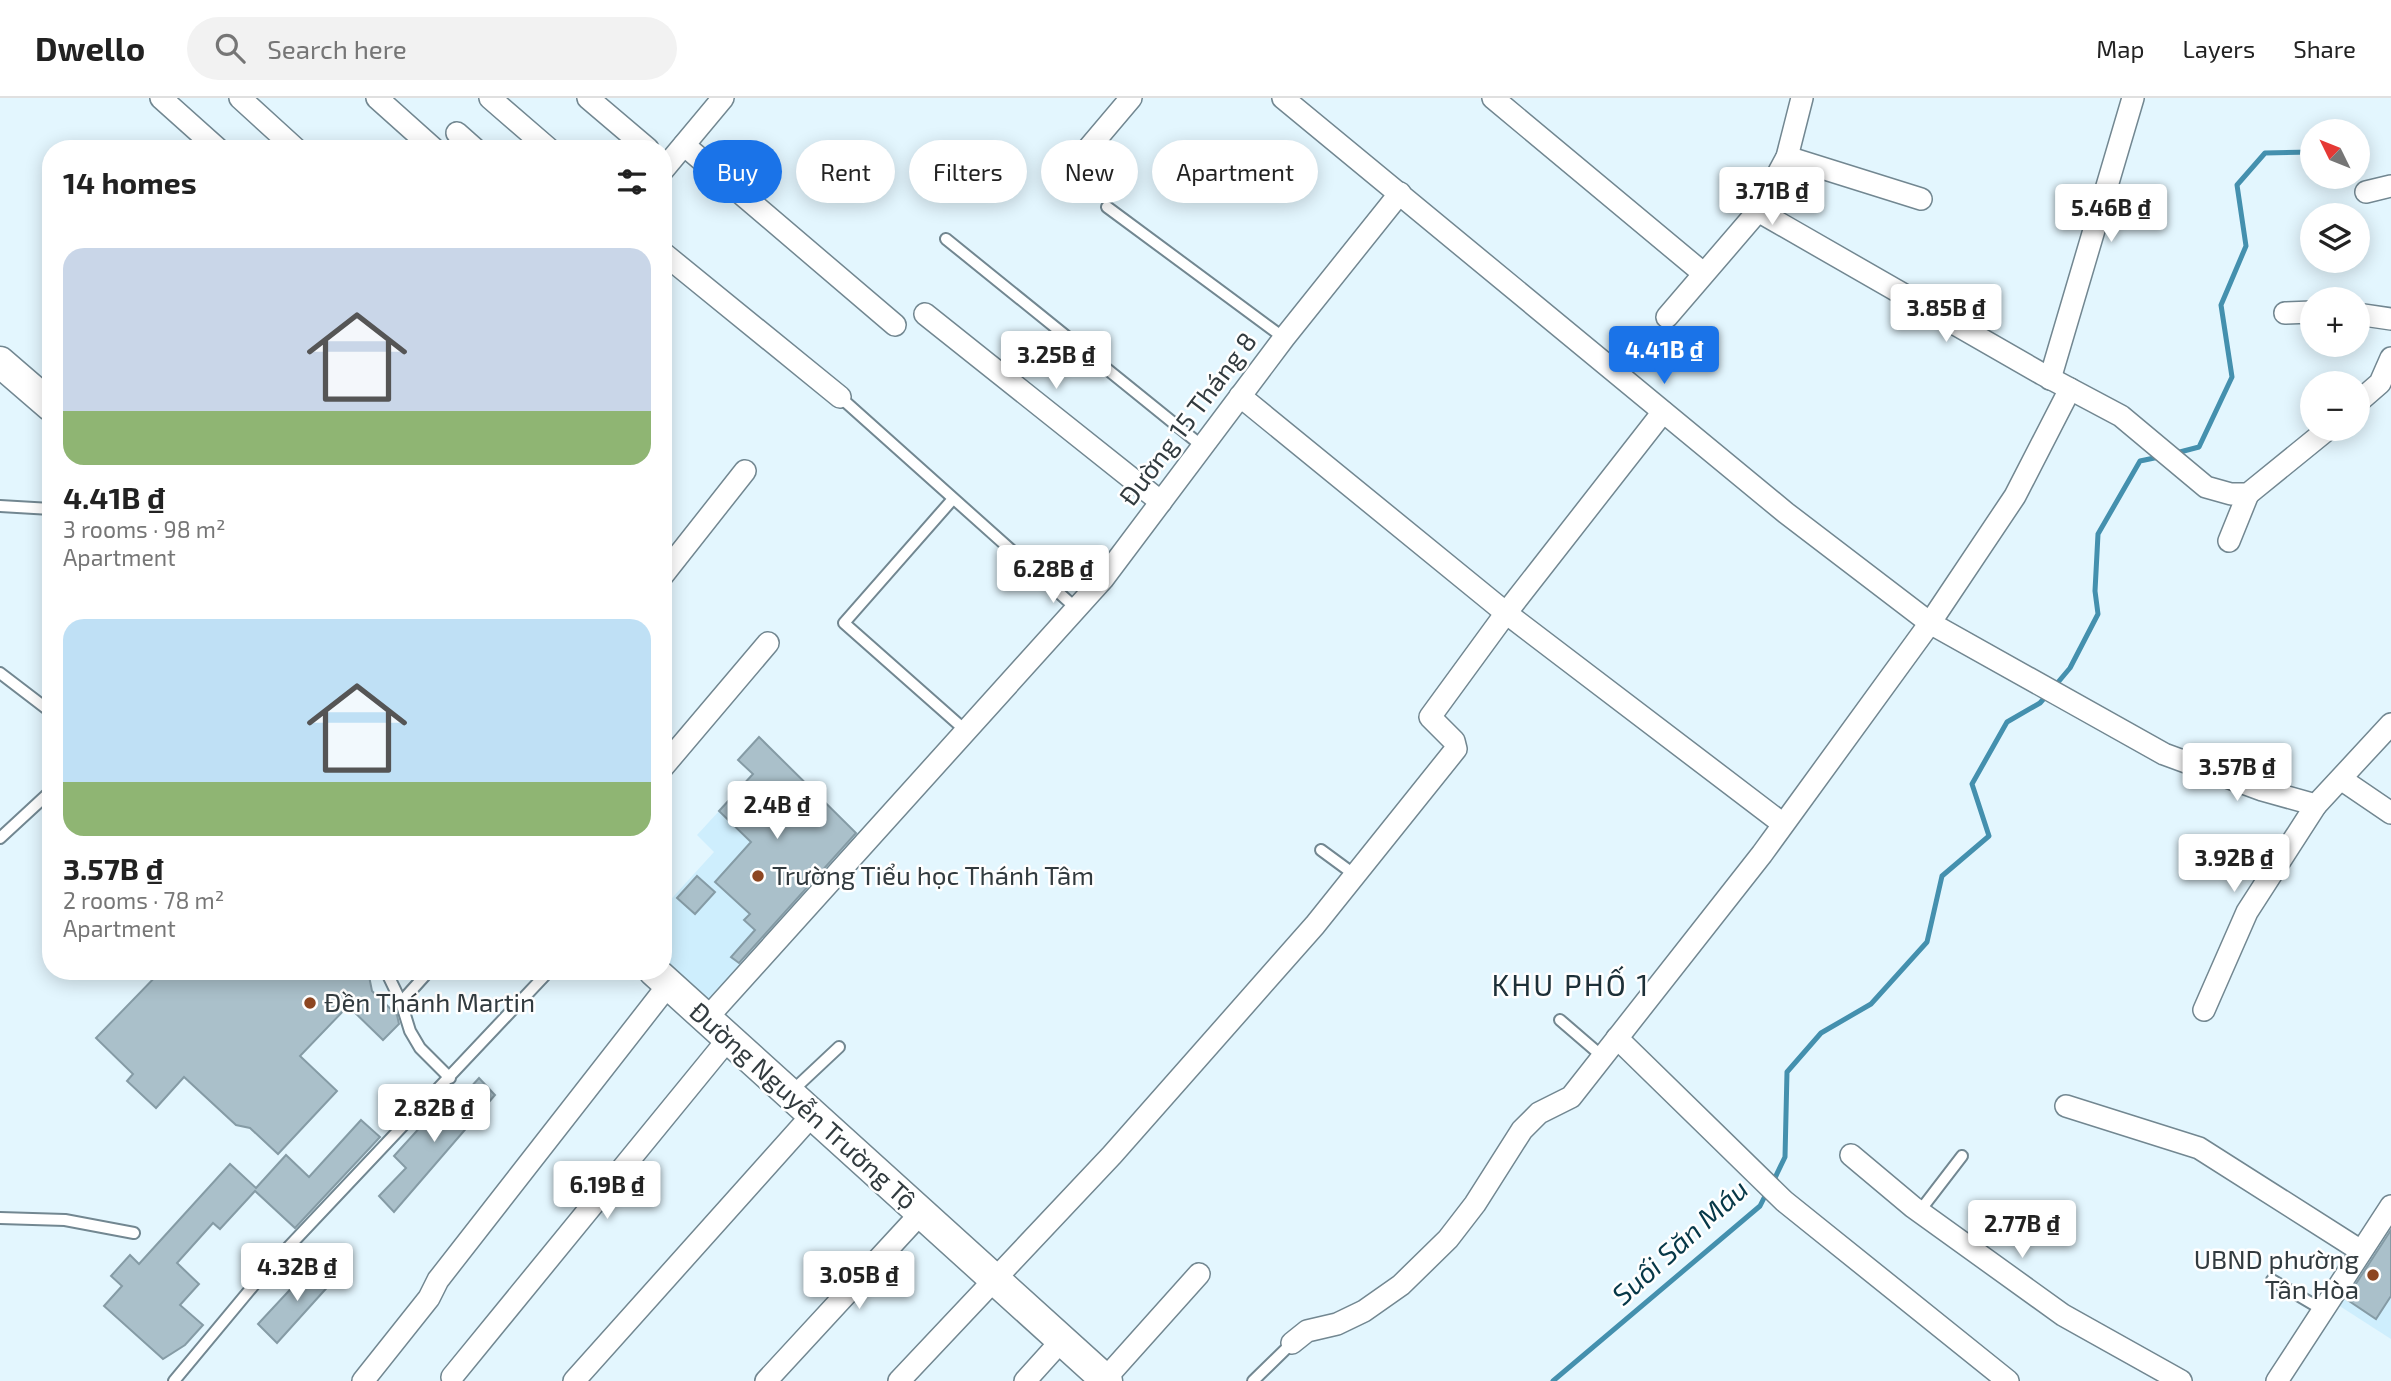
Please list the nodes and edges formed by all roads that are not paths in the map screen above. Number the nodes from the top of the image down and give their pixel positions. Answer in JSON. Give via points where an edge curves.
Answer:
{"nodes":[{"id":1,"x":161,"y":98,"type":"edge"},
{"id":2,"x":240,"y":98,"type":"edge"},
{"id":3,"x":377,"y":98,"type":"edge"},
{"id":4,"x":490,"y":98,"type":"edge"},
{"id":5,"x":588,"y":98,"type":"edge"},
{"id":6,"x":723,"y":98,"type":"edge"},
{"id":7,"x":1131,"y":98,"type":"edge"},
{"id":8,"x":1283,"y":98,"type":"edge"},
{"id":9,"x":1493,"y":98,"type":"edge"},
{"id":10,"x":1802,"y":98,"type":"edge"},
{"id":11,"x":2133,"y":98,"type":"edge"},
{"id":12,"x":457,"y":133,"type":"dead end"},
{"id":13,"x":208,"y":140,"type":"edge"},
{"id":14,"x":286,"y":140,"type":"edge"},
{"id":15,"x":425,"y":140,"type":"edge"},
{"id":16,"x":465,"y":140,"type":"edge"},
{"id":17,"x":539,"y":140,"type":"edge"},
{"id":18,"x":637,"y":140,"type":"edge"},
{"id":19,"x":1095,"y":140,"type":"edge"},
{"id":20,"x":684,"y":145,"type":"junction"},
{"id":21,"x":1787,"y":157,"type":"junction"},
{"id":22,"x":672,"y":158,"type":"edge"},
{"id":23,"x":2391,"y":186,"type":"edge"},
{"id":24,"x":2366,"y":192,"type":"dead end"},
{"id":25,"x":1400,"y":193,"type":"junction"},
{"id":26,"x":1921,"y":199,"type":"dead end"},
{"id":27,"x":1107,"y":207,"type":"dead end"},
{"id":28,"x":1758,"y":211,"type":"junction"},
{"id":29,"x":946,"y":239,"type":"dead end"},
{"id":30,"x":672,"y":261,"type":"edge"},
{"id":31,"x":1703,"y":273,"type":"junction"},
{"id":32,"x":2300,"y":312,"type":"edge"},
{"id":33,"x":2285,"y":313,"type":"dead end"},
{"id":34,"x":925,"y":314,"type":"dead end"},
{"id":35,"x":2370,"y":316,"type":"edge"},
{"id":36,"x":1667,"y":317,"type":"dead end"},
{"id":37,"x":2391,"y":319,"type":"edge"},
{"id":38,"x":895,"y":325,"type":"dead end"},
{"id":39,"x":1284,"y":338,"type":"junction"},
{"id":40,"x":2391,"y":358,"type":"edge"},
{"id":41,"x":0,"y":362,"type":"edge"},
{"id":42,"x":2050,"y":379,"type":"junction"},
{"id":43,"x":2070,"y":389,"type":"junction"},
{"id":44,"x":2370,"y":392,"type":"edge"},
{"id":45,"x":1240,"y":396,"type":"junction"},
{"id":46,"x":840,"y":397,"type":"joint"},
{"id":47,"x":42,"y":398,"type":"edge"},
{"id":48,"x":1663,"y":412,"type":"junction"},
{"id":49,"x":2313,"y":441,"type":"edge"},
{"id":50,"x":1202,"y":446,"type":"junction"},
{"id":51,"x":745,"y":471,"type":"dead end"},
{"id":52,"x":2248,"y":494,"type":"junction"},
{"id":53,"x":952,"y":500,"type":"junction"},
{"id":54,"x":1161,"y":502,"type":"junction"},
{"id":55,"x":0,"y":506,"type":"edge"},
{"id":56,"x":42,"y":508,"type":"edge"},
{"id":57,"x":2229,"y":541,"type":"dead end"},
{"id":58,"x":672,"y":564,"type":"edge"},
{"id":59,"x":1077,"y":609,"type":"junction"},
{"id":60,"x":1506,"y":613,"type":"junction"},
{"id":61,"x":1930,"y":623,"type":"junction"},
{"id":62,"x":768,"y":643,"type":"dead end"},
{"id":63,"x":0,"y":673,"type":"edge"},
{"id":64,"x":42,"y":705,"type":"edge"},
{"id":65,"x":2391,"y":724,"type":"edge"},
{"id":66,"x":965,"y":730,"type":"junction"},
{"id":67,"x":672,"y":756,"type":"edge"},
{"id":68,"x":2341,"y":779,"type":"junction"},
{"id":69,"x":42,"y":799,"type":"edge"},
{"id":70,"x":2315,"y":805,"type":"junction"},
{"id":71,"x":2391,"y":813,"type":"edge"},
{"id":72,"x":1783,"y":824,"type":"junction"},
{"id":73,"x":0,"y":838,"type":"edge"},
{"id":74,"x":1321,"y":850,"type":"dead end"},
{"id":75,"x":1355,"y":875,"type":"junction"},
{"id":76,"x":390,"y":980,"type":"edge"},
{"id":77,"x":421,"y":980,"type":"edge"},
{"id":78,"x":541,"y":980,"type":"edge"},
{"id":79,"x":661,"y":980,"type":"edge"},
{"id":80,"x":664,"y":980,"type":"edge"},
{"id":81,"x":401,"y":1002,"type":"junction"},
{"id":82,"x":2204,"y":1010,"type":"dead end"},
{"id":83,"x":706,"y":1018,"type":"junction"},
{"id":84,"x":1560,"y":1020,"type":"dead end"},
{"id":85,"x":729,"y":1038,"type":"junction"},
{"id":86,"x":1618,"y":1038,"type":"junction"},
{"id":87,"x":839,"y":1047,"type":"dead end"},
{"id":88,"x":1603,"y":1057,"type":"junction"},
{"id":89,"x":450,"y":1078,"type":"junction"},
{"id":90,"x":789,"y":1094,"type":"junction"},
{"id":91,"x":2066,"y":1106,"type":"dead end"},
{"id":92,"x":813,"y":1114,"type":"junction"},
{"id":93,"x":1852,"y":1155,"type":"dead end"},
{"id":94,"x":1962,"y":1156,"type":"dead end"},
{"id":95,"x":2391,"y":1206,"type":"edge"},
{"id":96,"x":1919,"y":1212,"type":"junction"},
{"id":97,"x":922,"y":1213,"type":"junction"},
{"id":98,"x":0,"y":1218,"type":"edge"},
{"id":99,"x":134,"y":1233,"type":"dead end"},
{"id":100,"x":2361,"y":1251,"type":"junction"},
{"id":101,"x":1199,"y":1275,"type":"dead end"},
{"id":102,"x":995,"y":1280,"type":"junction"},
{"id":103,"x":2272,"y":1280,"type":"dead end"},
{"id":104,"x":2323,"y":1310,"type":"junction"},
{"id":105,"x":1062,"y":1340,"type":"junction"},
{"id":106,"x":1292,"y":1343,"type":"joint"},
{"id":107,"x":452,"y":1377,"type":"dead end"},
{"id":108,"x":1106,"y":1380,"type":"edge"},
{"id":109,"x":173,"y":1381,"type":"edge"},
{"id":110,"x":363,"y":1381,"type":"edge"},
{"id":111,"x":574,"y":1381,"type":"edge"},
{"id":112,"x":766,"y":1381,"type":"edge"},
{"id":113,"x":900,"y":1381,"type":"edge"},
{"id":114,"x":1025,"y":1381,"type":"edge"},
{"id":115,"x":1253,"y":1381,"type":"edge"},
{"id":116,"x":2008,"y":1381,"type":"edge"},
{"id":117,"x":2181,"y":1381,"type":"edge"},
{"id":118,"x":2277,"y":1381,"type":"edge"}],
"edges":[{"from":1,"to":13,"type":"street"},
{"from":2,"to":14,"type":"street"},
{"from":3,"to":15,"type":"street"},
{"from":4,"to":17,"type":"street"},
{"from":5,"to":18,"type":"street"},
{"from":6,"to":20,"type":"street"},
{"from":7,"to":19,"type":"street"},
{"from":8,"to":25,"type":"street"},
{"from":9,"to":31,"type":"street"},
{"from":10,"to":21,"type":"street"},
{"from":11,"to":42,"type":"street"},
{"from":12,"to":16,"type":"street"},
{"from":20,"to":22,"type":"street"},
{"from":20,"to":38,"type":"street"},
{"from":21,"to":26,"type":"street"},
{"from":21,"to":28,"type":"street"},
{"from":23,"to":24,"type":"street"},
{"from":25,"to":39,"type":"street","name":"Đường 15 Tháng 8"},
{"from":25,"to":48,"type":"street"},
{"from":27,"to":39,"type":"lane"},
{"from":28,"to":31,"type":"street"},
{"from":28,"to":42,"type":"street"},
{"from":29,"to":50,"type":"lane"},
{"from":30,"to":46,"type":"street"},
{"from":31,"to":36,"type":"street"},
{"from":32,"to":33,"type":"street"},
{"from":34,"to":54,"type":"street"},
{"from":35,"to":37,"type":"street"},
{"from":39,"to":45,"type":"street","name":"Đường 15 Tháng 8"},
{"from":40,"to":44,"type":"street","via":[[2380,383]]},
{"from":41,"to":47,"type":"main road"},
{"from":42,"to":43,"type":"street"},
{"from":43,"to":52,"type":"street","via":[[2121,415],[2206,486]]},
{"from":43,"to":61,"type":"street","via":[[2015,496]]},
{"from":45,"to":50,"type":"street","name":"Đường 15 Tháng 8"},
{"from":45,"to":60,"type":"street"},
{"from":46,"to":53,"type":"lane"},
{"from":48,"to":60,"type":"street"},
{"from":48,"to":61,"type":"street"},
{"from":49,"to":52,"type":"street"},
{"from":50,"to":54,"type":"street","name":"Đường 15 Tháng 8"},
{"from":51,"to":58,"type":"street"},
{"from":52,"to":57,"type":"street"},
{"from":53,"to":59,"type":"lane"},
{"from":53,"to":66,"type":"lane","via":[[845,623]]},
{"from":54,"to":59,"type":"street","name":"Đường 15 Tháng 8"},
{"from":55,"to":56,"type":"lane"},
{"from":59,"to":66,"type":"street","name":"Đường 15 Tháng 8"},
{"from":60,"to":72,"type":"street"},
{"from":60,"to":75,"type":"street","via":[[1430,717],[1456,749]]},
{"from":61,"to":70,"type":"street","via":[[2164,754]]},
{"from":61,"to":72,"type":"street"},
{"from":62,"to":67,"type":"street"},
{"from":63,"to":64,"type":"lane"},
{"from":65,"to":68,"type":"street"},
{"from":66,"to":83,"type":"street","name":"Đường 15 Tháng 8"},
{"from":68,"to":70,"type":"street"},
{"from":68,"to":71,"type":"street"},
{"from":69,"to":73,"type":"lane"},
{"from":70,"to":82,"type":"street","via":[[2247,912]]},
{"from":72,"to":86,"type":"street"},
{"from":74,"to":75,"type":"lane"},
{"from":75,"to":102,"type":"street","via":[[1121,1145]]},
{"from":76,"to":81,"type":"lane"},
{"from":77,"to":81,"type":"lane"},
{"from":78,"to":89,"type":"lane"},
{"from":79,"to":110,"type":"street","via":[[429,1298]]},
{"from":80,"to":83,"type":"main road","name":"Đường Nguyễn Trường Tộ"},
{"from":81,"to":89,"type":"lane","via":[[410,1031]]},
{"from":83,"to":85,"type":"main road","name":"Đường Nguyễn Trường Tộ"},
{"from":84,"to":88,"type":"lane"},
{"from":85,"to":90,"type":"main road","name":"Đường Nguyễn Trường Tộ"},
{"from":85,"to":107,"type":"street"},
{"from":86,"to":88,"type":"street"},
{"from":86,"to":116,"type":"street","via":[[1784,1201]]},
{"from":87,"to":90,"type":"lane"},
{"from":88,"to":106,"type":"street","via":[[1571,1097],[1539,1113],[1522,1130],[1475,1204],[1424,1264],[1364,1311],[1307,1331]]},
{"from":89,"to":109,"type":"lane","via":[[255,1283]]},
{"from":90,"to":92,"type":"main road","name":"Đường Nguyễn Trường Tộ"},
{"from":91,"to":100,"type":"street","via":[[2199,1148]]},
{"from":92,"to":97,"type":"main road","name":"Đường Nguyễn Trường Tộ"},
{"from":92,"to":111,"type":"street"},
{"from":93,"to":96,"type":"street"},
{"from":94,"to":96,"type":"lane"},
{"from":95,"to":100,"type":"street"},
{"from":96,"to":117,"type":"street","via":[[2063,1315]]},
{"from":97,"to":102,"type":"main road","name":"Đường Nguyễn Trường Tộ"},
{"from":97,"to":112,"type":"street"},
{"from":98,"to":99,"type":"lane","via":[[65,1220]]},
{"from":100,"to":104,"type":"street"},
{"from":101,"to":108,"type":"street"},
{"from":102,"to":105,"type":"main road","name":"Đường Nguyễn Trường Tộ"},
{"from":102,"to":113,"type":"street"},
{"from":103,"to":104,"type":"lane"},
{"from":104,"to":118,"type":"street"},
{"from":105,"to":108,"type":"main road","name":"Đường Nguyễn Trường Tộ"},
{"from":105,"to":114,"type":"street"},
{"from":106,"to":115,"type":"lane"}]}
